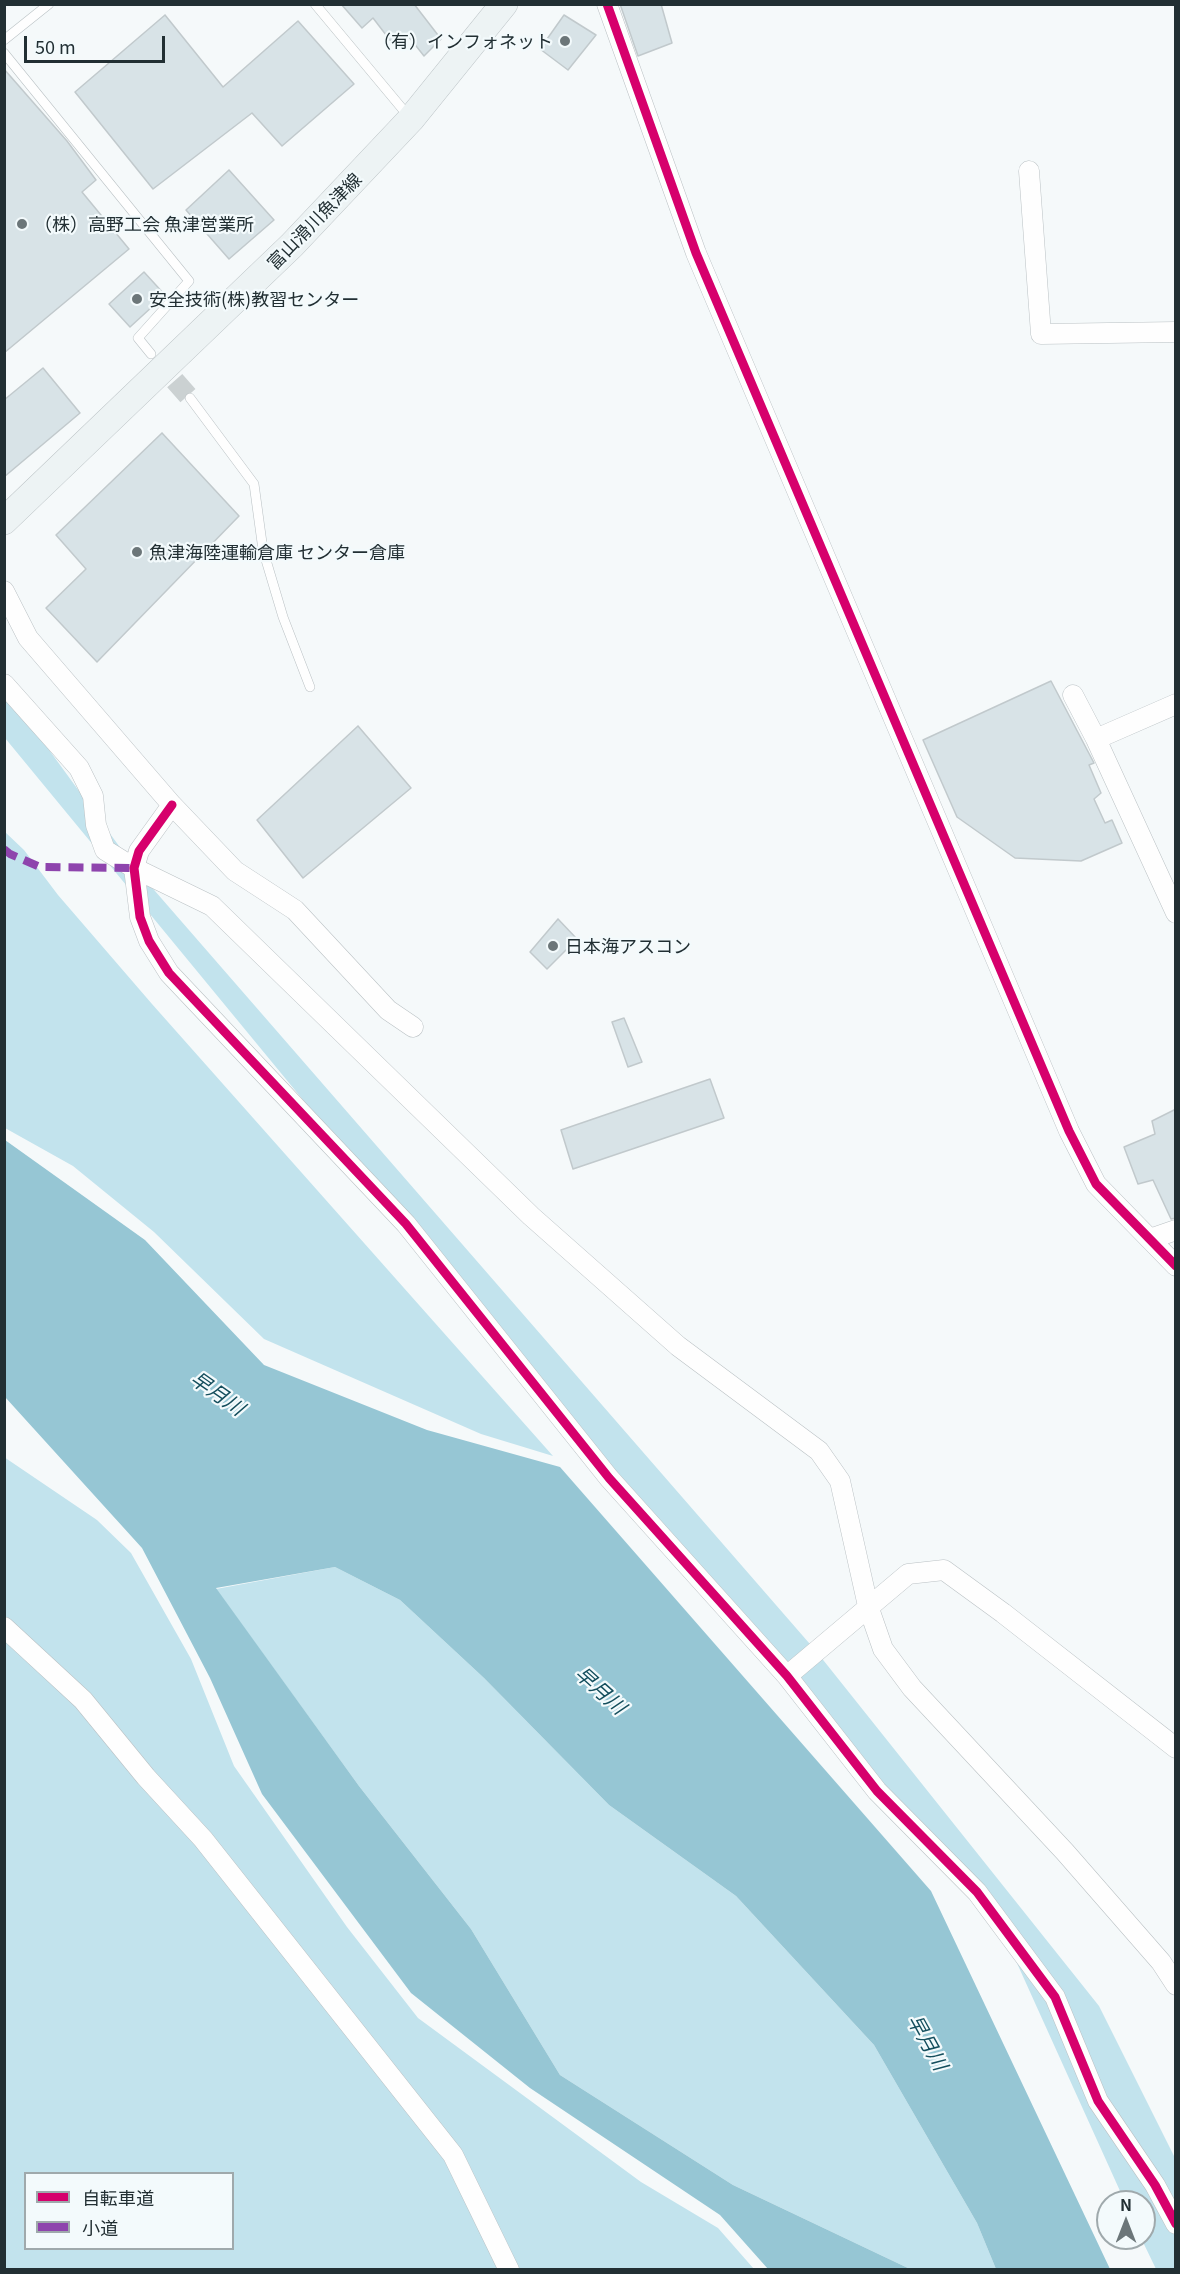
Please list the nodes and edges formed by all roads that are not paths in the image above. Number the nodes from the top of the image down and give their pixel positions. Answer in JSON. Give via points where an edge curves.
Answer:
{"nodes":[{"id":1,"x":49,"y":4,"type":"edge"},
{"id":2,"x":315,"y":4,"type":"edge"},
{"id":3,"x":504,"y":4,"type":"edge"},
{"id":4,"x":607,"y":4,"type":"edge"},
{"id":5,"x":4,"y":40,"type":"edge"},
{"id":6,"x":4,"y":53,"type":"edge"},
{"id":7,"x":411,"y":119,"type":"junction"},
{"id":8,"x":1029,"y":171,"type":"dead end"},
{"id":9,"x":1176,"y":332,"type":"edge"},
{"id":10,"x":151,"y":354,"type":"tunnel mouth"},
{"id":11,"x":190,"y":398,"type":"tunnel mouth"},
{"id":12,"x":4,"y":521,"type":"edge"},
{"id":13,"x":4,"y":591,"type":"edge"},
{"id":14,"x":4,"y":684,"type":"edge"},
{"id":15,"x":310,"y":687,"type":"dead end"},
{"id":16,"x":1073,"y":695,"type":"dead end"},
{"id":17,"x":1176,"y":704,"type":"edge"},
{"id":18,"x":1096,"y":739,"type":"junction"},
{"id":19,"x":172,"y":805,"type":"junction"},
{"id":20,"x":135,"y":867,"type":"junction"},
{"id":21,"x":1176,"y":913,"type":"edge"},
{"id":22,"x":413,"y":1027,"type":"dead end"},
{"id":23,"x":1176,"y":1230,"type":"edge"},
{"id":24,"x":1150,"y":1239,"type":"junction"},
{"id":25,"x":1176,"y":1266,"type":"edge"},
{"id":26,"x":867,"y":1606,"type":"junction"},
{"id":27,"x":4,"y":1627,"type":"edge"},
{"id":28,"x":787,"y":1676,"type":"junction"},
{"id":29,"x":1176,"y":1748,"type":"edge"},
{"id":30,"x":1176,"y":1985,"type":"edge"},
{"id":31,"x":1176,"y":2224,"type":"edge"},
{"id":32,"x":509,"y":2270,"type":"edge"}],
"edges":[{"from":1,"to":5,"type":"lane"},
{"from":2,"to":7,"type":"lane"},
{"from":3,"to":7,"type":"main road","name":"富山滑川魚津線"},
{"from":4,"to":24,"type":"street","via":[[696,253],[1069,1131],[1096,1184]]},
{"from":6,"to":10,"type":"lane","via":[[189,281],[138,338]]},
{"from":7,"to":12,"type":"main road","name":"富山滑川魚津線","via":[[292,245]]},
{"from":8,"to":9,"type":"street","via":[[1041,334]]},
{"from":11,"to":15,"type":"lane","via":[[254,484],[263,550]]},
{"from":13,"to":19,"type":"street","via":[[28,639]]},
{"from":14,"to":20,"type":"street","via":[[79,768],[93,796],[96,825],[105,850]]},
{"from":16,"to":18,"type":"street"},
{"from":17,"to":18,"type":"street"},
{"from":18,"to":21,"type":"street"},
{"from":19,"to":20,"type":"street","via":[[139,851]]},
{"from":19,"to":22,"type":"street","via":[[235,871],[295,910],[388,1010]]},
{"from":20,"to":26,"type":"street","via":[[212,906],[531,1216],[678,1346],[819,1451],[840,1481]]},
{"from":20,"to":28,"type":"street","via":[[140,917],[149,941],[169,973],[406,1224],[609,1478]]},
{"from":23,"to":24,"type":"street"},
{"from":24,"to":25,"type":"street"},
{"from":26,"to":28,"type":"street"},
{"from":26,"to":29,"type":"street","via":[[908,1574],[944,1570]]},
{"from":26,"to":30,"type":"street","via":[[883,1649],[912,1688],[1065,1852],[1161,1962]]},
{"from":27,"to":32,"type":"street","via":[[83,1700],[203,1839],[453,2155]]},
{"from":28,"to":31,"type":"street","via":[[877,1791],[977,1892],[1055,1997],[1098,2101],[1155,2185]]}]}
